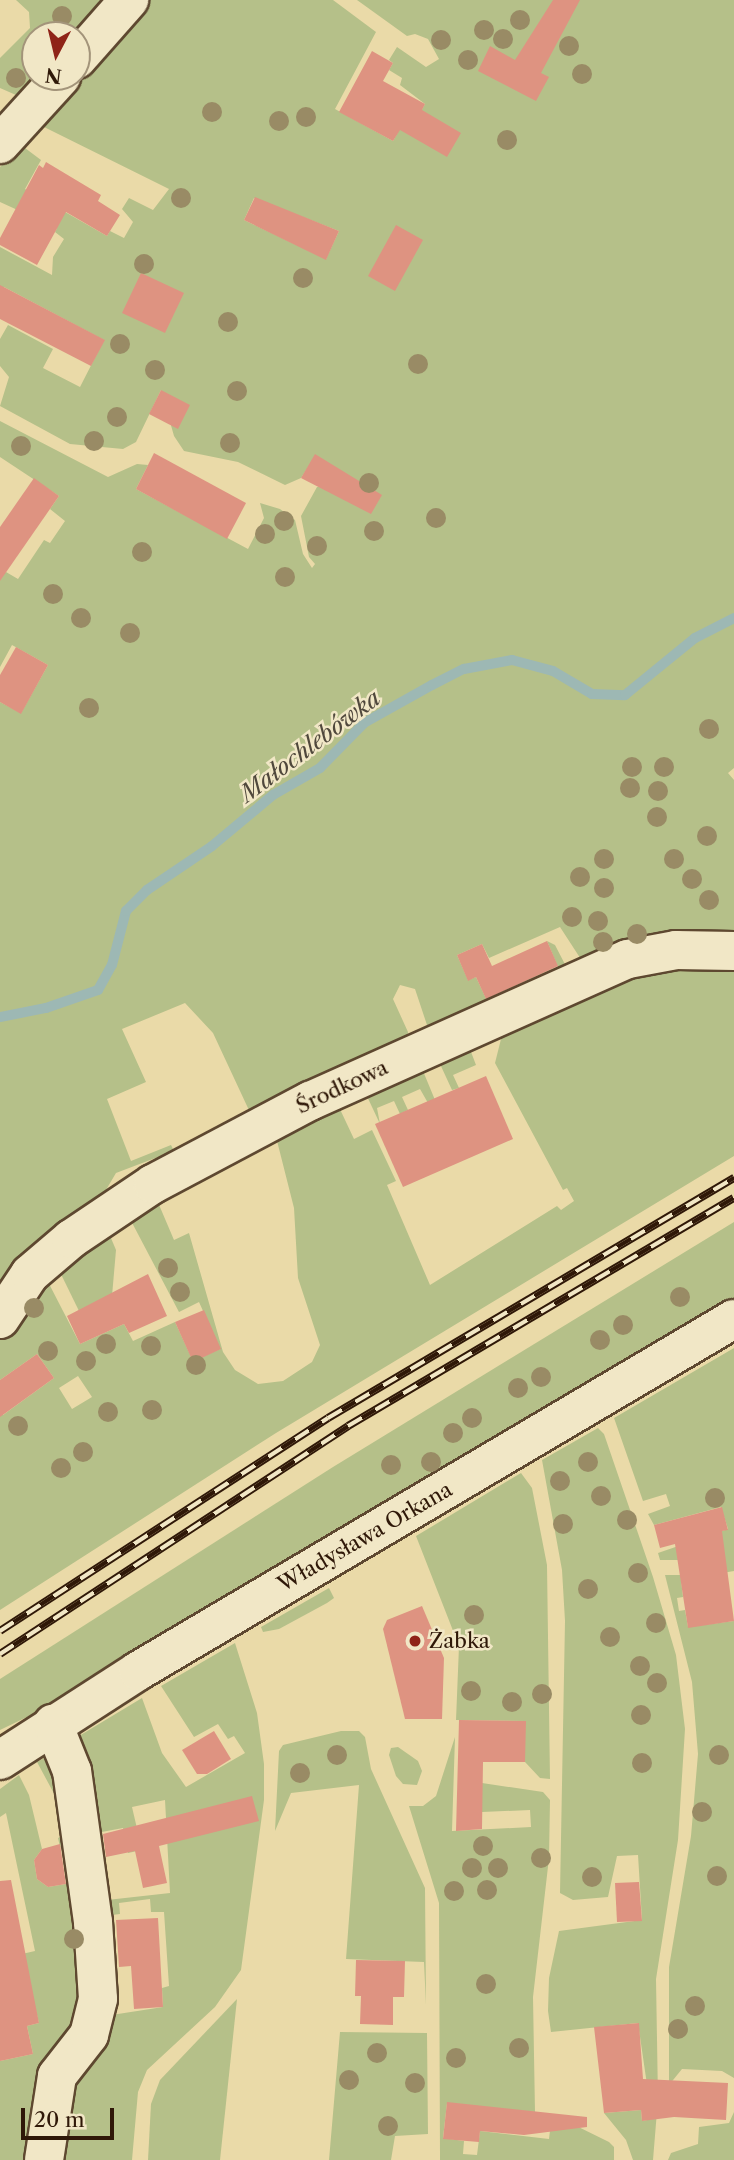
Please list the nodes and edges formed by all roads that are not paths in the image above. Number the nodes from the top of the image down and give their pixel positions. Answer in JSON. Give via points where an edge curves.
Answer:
{"nodes":[{"id":1,"x":130,"y":0,"type":"edge"},
{"id":2,"x":91,"y":43,"type":"edge"},
{"id":3,"x":38,"y":91,"type":"edge"},
{"id":4,"x":14,"y":106,"type":"edge"},
{"id":5,"x":0,"y":144,"type":"edge"},
{"id":6,"x":734,"y":951,"type":"edge"},
{"id":7,"x":0,"y":1319,"type":"edge"},
{"id":8,"x":734,"y":1319,"type":"edge"},
{"id":9,"x":53,"y":1724,"type":"junction"},
{"id":10,"x":0,"y":1760,"type":"edge"},
{"id":11,"x":44,"y":2160,"type":"edge"}],
"edges":[{"from":1,"to":2,"type":"street"},
{"from":3,"to":4,"type":"street"},
{"from":4,"to":5,"type":"street"},
{"from":6,"to":7,"type":"street","name":"Środkowa","via":[[676,950],[628,959],[310,1101],[163,1179],[81,1232],[36,1268]]},
{"from":8,"to":9,"type":"street","name":"Władysława Orkana"},
{"from":9,"to":10,"type":"street","name":"Władysława Orkana"},
{"from":9,"to":11,"type":"street","via":[[72,1771],[93,1922],[98,1999],[89,2035],[57,2076]]}]}
